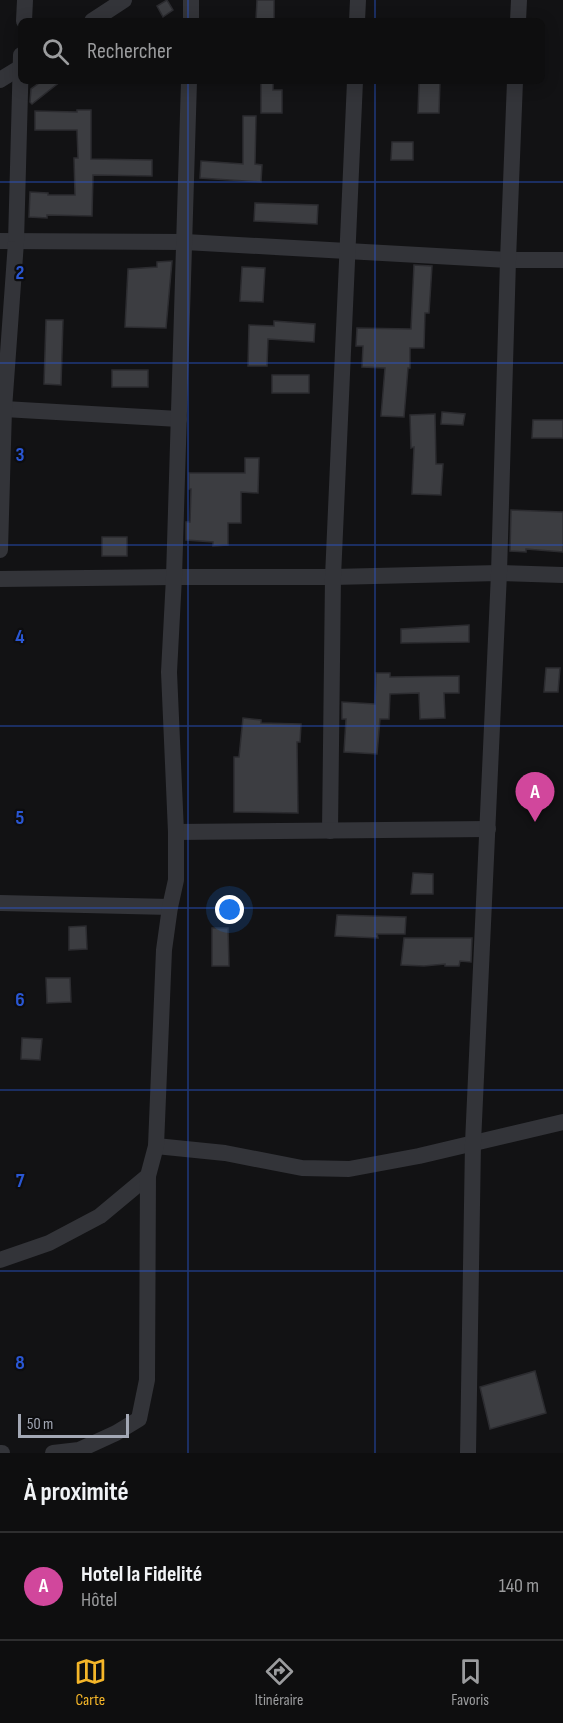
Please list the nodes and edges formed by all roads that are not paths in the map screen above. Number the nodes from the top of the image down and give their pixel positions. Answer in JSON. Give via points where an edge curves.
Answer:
{"nodes":[{"id":1,"x":25,"y":0,"type":"edge"},
{"id":2,"x":124,"y":0,"type":"edge"},
{"id":3,"x":191,"y":0,"type":"edge"},
{"id":4,"x":358,"y":0,"type":"edge"},
{"id":5,"x":519,"y":0,"type":"edge"},
{"id":6,"x":24,"y":18,"type":"edge"},
{"id":7,"x":97,"y":18,"type":"edge"},
{"id":8,"x":191,"y":18,"type":"edge"},
{"id":9,"x":357,"y":18,"type":"edge"},
{"id":10,"x":518,"y":18,"type":"edge"},
{"id":11,"x":18,"y":65,"type":"edge"},
{"id":12,"x":0,"y":80,"type":"edge"},
{"id":13,"x":19,"y":84,"type":"edge"},
{"id":14,"x":189,"y":84,"type":"edge"},
{"id":15,"x":355,"y":84,"type":"edge"},
{"id":16,"x":515,"y":84,"type":"edge"},
{"id":17,"x":8,"y":242,"type":"edge"},
{"id":18,"x":185,"y":242,"type":"junction"},
{"id":19,"x":347,"y":252,"type":"junction"},
{"id":20,"x":508,"y":260,"type":"junction"},
{"id":21,"x":563,"y":260,"type":"edge"},
{"id":22,"x":4,"y":409,"type":"junction"},
{"id":23,"x":179,"y":419,"type":"junction"},
{"id":24,"x":0,"y":550,"type":"edge"},
{"id":25,"x":499,"y":573,"type":"junction"},
{"id":26,"x":563,"y":575,"type":"edge"},
{"id":27,"x":174,"y":577,"type":"junction"},
{"id":28,"x":333,"y":577,"type":"junction"},
{"id":29,"x":0,"y":579,"type":"edge"},
{"id":30,"x":488,"y":829,"type":"junction"},
{"id":31,"x":330,"y":831,"type":"junction"},
{"id":32,"x":176,"y":832,"type":"junction"},
{"id":33,"x":0,"y":903,"type":"edge"},
{"id":34,"x":170,"y":907,"type":"junction"},
{"id":35,"x":563,"y":1122,"type":"edge"},
{"id":36,"x":472,"y":1143,"type":"junction"},
{"id":37,"x":156,"y":1146,"type":"junction"},
{"id":38,"x":148,"y":1176,"type":"junction"},
{"id":39,"x":0,"y":1260,"type":"edge"},
{"id":40,"x":53,"y":1453,"type":"edge"},
{"id":41,"x":468,"y":1453,"type":"edge"}],
"edges":[{"from":1,"to":6,"type":"street"},
{"from":2,"to":7,"type":"street"},
{"from":3,"to":8,"type":"street"},
{"from":4,"to":9,"type":"street"},
{"from":5,"to":10,"type":"street"},
{"from":11,"to":12,"type":"street"},
{"from":13,"to":17,"type":"street"},
{"from":14,"to":18,"type":"street"},
{"from":15,"to":19,"type":"street"},
{"from":16,"to":20,"type":"street"},
{"from":17,"to":18,"type":"street"},
{"from":17,"to":22,"type":"street"},
{"from":18,"to":19,"type":"street"},
{"from":18,"to":23,"type":"street"},
{"from":19,"to":20,"type":"street"},
{"from":19,"to":28,"type":"street"},
{"from":20,"to":21,"type":"street"},
{"from":20,"to":25,"type":"street"},
{"from":22,"to":23,"type":"street"},
{"from":22,"to":24,"type":"street"},
{"from":23,"to":27,"type":"street"},
{"from":25,"to":26,"type":"street"},
{"from":25,"to":28,"type":"street"},
{"from":25,"to":30,"type":"street"},
{"from":27,"to":28,"type":"street"},
{"from":27,"to":29,"type":"street"},
{"from":27,"to":32,"type":"street","via":[[169,672]]},
{"from":28,"to":31,"type":"street"},
{"from":30,"to":31,"type":"street"},
{"from":30,"to":36,"type":"street"},
{"from":31,"to":32,"type":"street"},
{"from":32,"to":34,"type":"street","via":[[176,880]]},
{"from":33,"to":34,"type":"street"},
{"from":34,"to":37,"type":"street","via":[[164,950]]},
{"from":35,"to":36,"type":"street"},
{"from":36,"to":37,"type":"street","via":[[349,1169],[302,1168],[225,1153]]},
{"from":36,"to":41,"type":"street"},
{"from":37,"to":38,"type":"street"},
{"from":38,"to":39,"type":"street","via":[[100,1216],[49,1243]]},
{"from":38,"to":40,"type":"street","via":[[147,1380],[139,1419],[79,1450]]}]}
